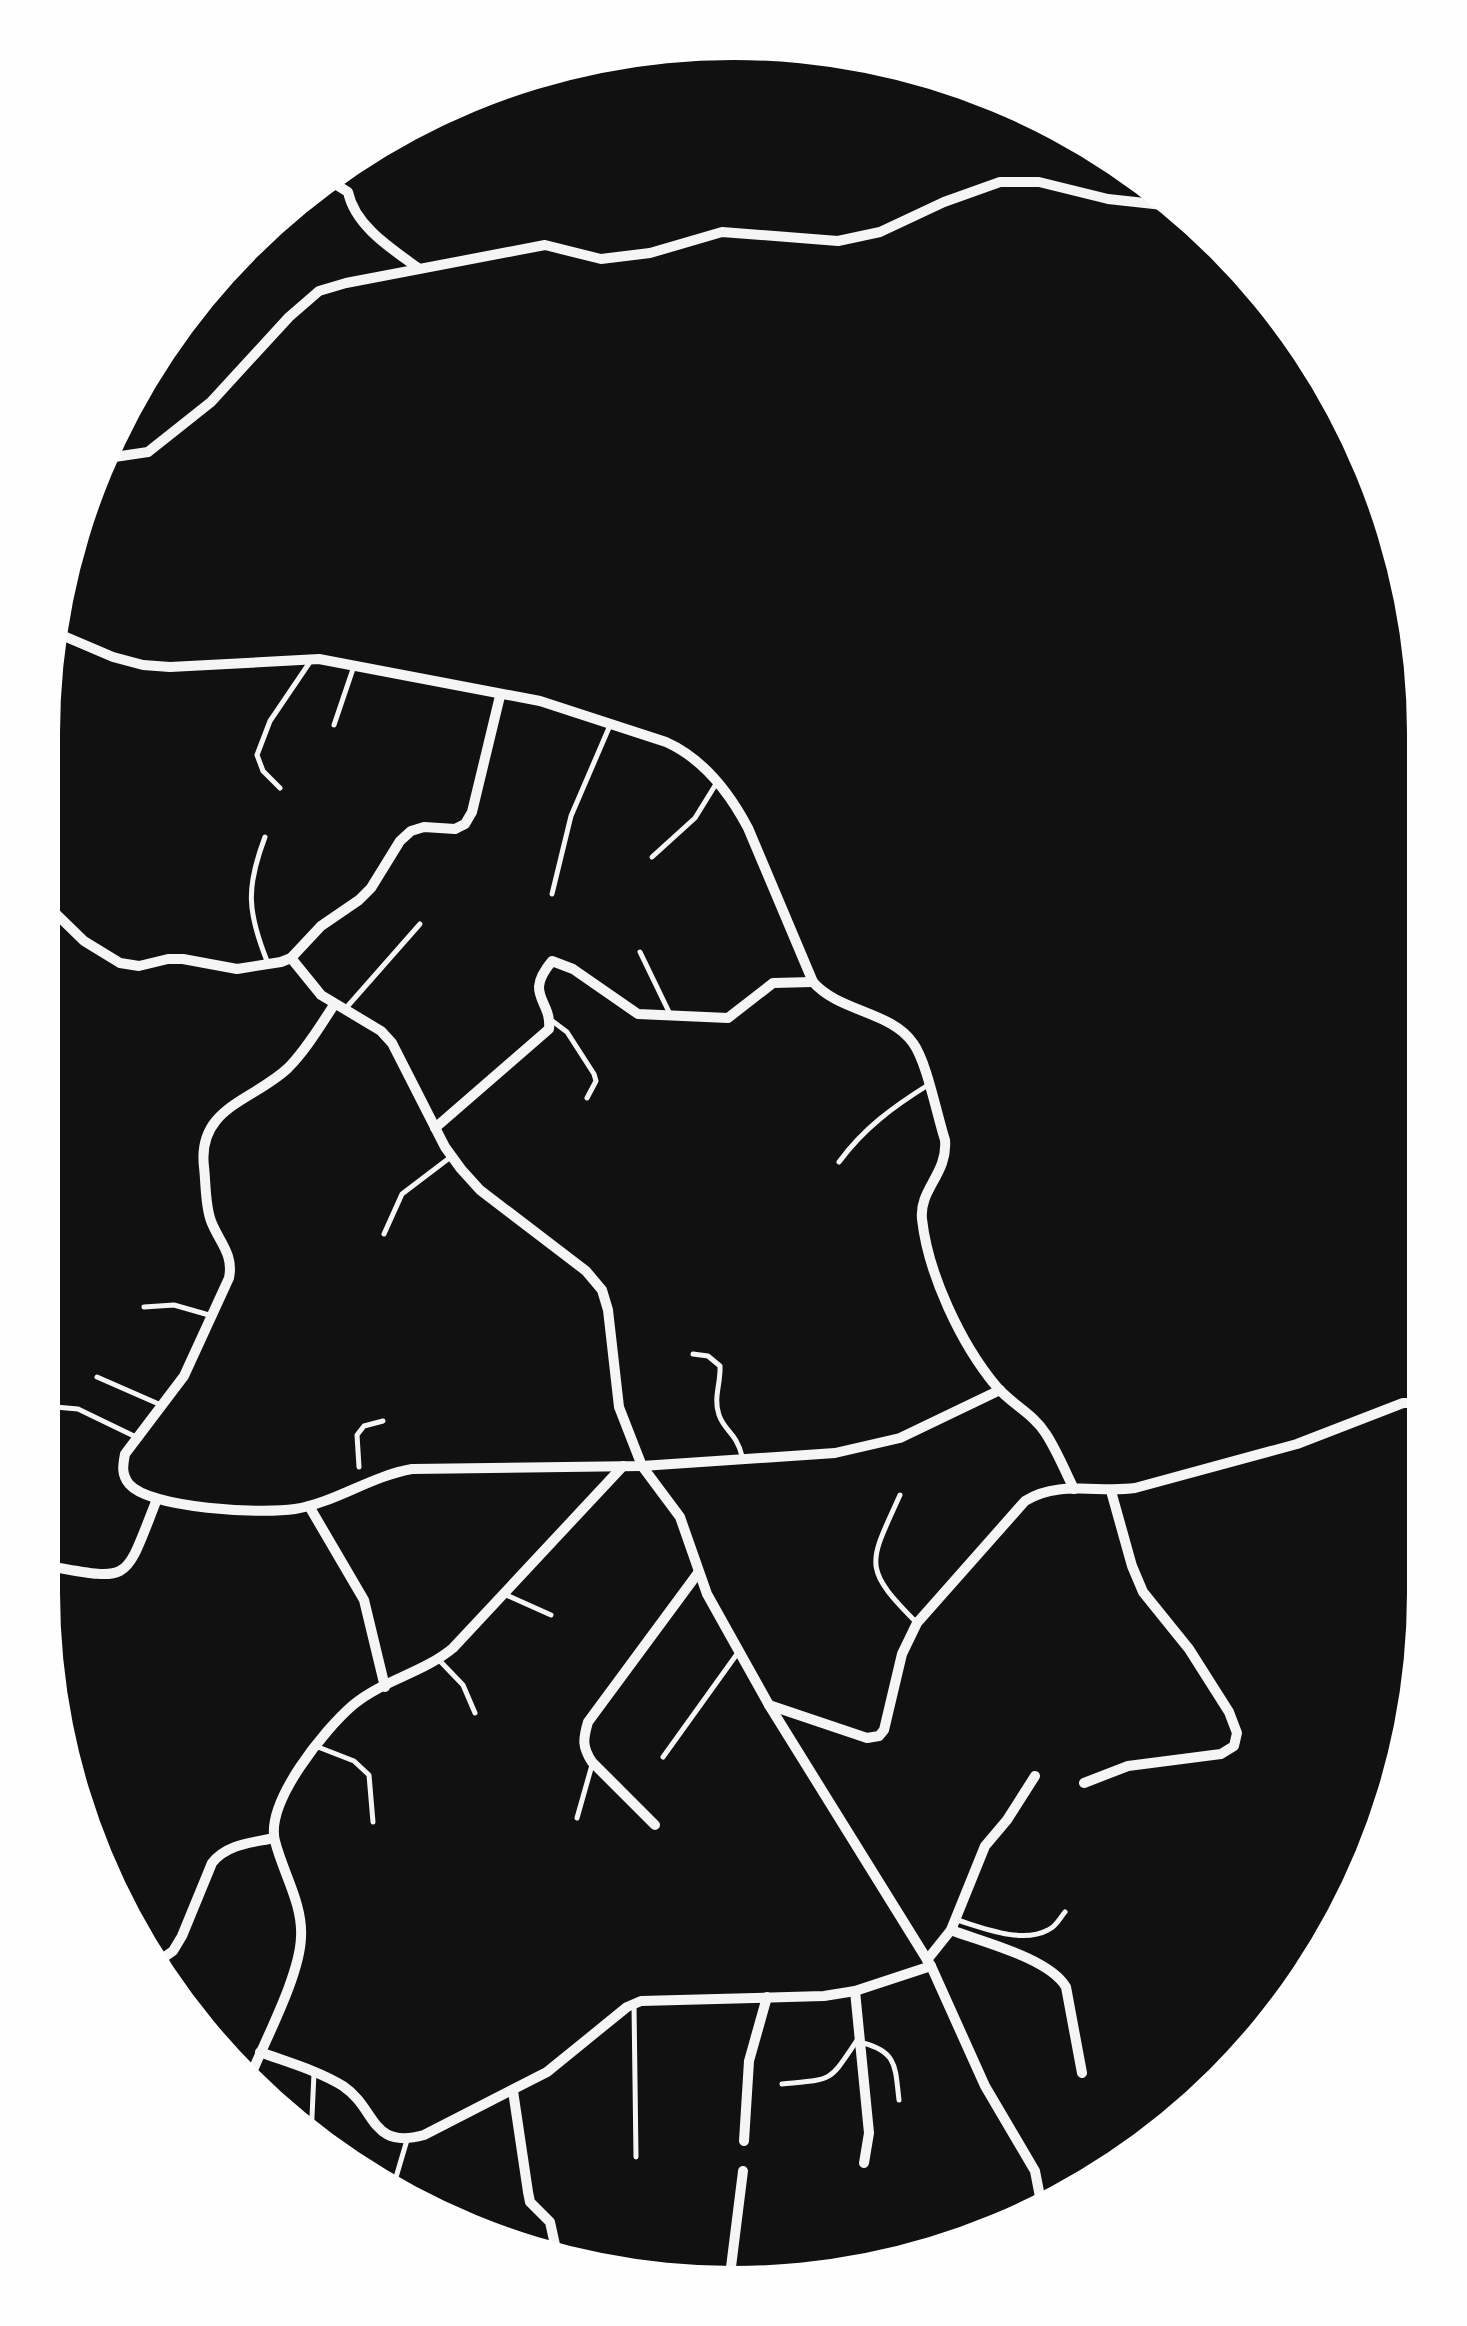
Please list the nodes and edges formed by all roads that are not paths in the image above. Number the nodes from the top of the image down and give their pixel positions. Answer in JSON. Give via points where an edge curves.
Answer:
{"nodes":[{"id":1,"x":341,"y":187,"type":"edge"},
{"id":2,"x":1149,"y":204,"type":"edge"},
{"id":3,"x":418,"y":268,"type":"junction"},
{"id":4,"x":120,"y":457,"type":"edge"},
{"id":5,"x":67,"y":638,"type":"edge"},
{"id":6,"x":312,"y":659,"type":"junction"},
{"id":7,"x":354,"y":666,"type":"junction"},
{"id":8,"x":500,"y":696,"type":"junction"},
{"id":9,"x":611,"y":723,"type":"junction"},
{"id":10,"x":334,"y":725,"type":"dead end"},
{"id":11,"x":717,"y":782,"type":"junction"},
{"id":12,"x":280,"y":788,"type":"dead end"},
{"id":13,"x":265,"y":837,"type":"dead end"},
{"id":14,"x":652,"y":857,"type":"dead end"},
{"id":15,"x":552,"y":894,"type":"dead end"},
{"id":16,"x":60,"y":917,"type":"edge"},
{"id":17,"x":420,"y":924,"type":"dead end"},
{"id":18,"x":640,"y":952,"type":"dead end"},
{"id":19,"x":292,"y":958,"type":"junction"},
{"id":20,"x":268,"y":964,"type":"junction"},
{"id":21,"x":813,"y":982,"type":"junction"},
{"id":22,"x":339,"y":1008,"type":"junction"},
{"id":23,"x":670,"y":1015,"type":"junction"},
{"id":24,"x":550,"y":1019,"type":"junction"},
{"id":25,"x":928,"y":1085,"type":"junction"},
{"id":26,"x":587,"y":1098,"type":"dead end"},
{"id":27,"x":436,"y":1128,"type":"junction"},
{"id":28,"x":452,"y":1156,"type":"junction"},
{"id":29,"x":840,"y":1162,"type":"dead end"},
{"id":30,"x":384,"y":1234,"type":"dead end"},
{"id":31,"x":144,"y":1306,"type":"dead end"},
{"id":32,"x":212,"y":1316,"type":"junction"},
{"id":33,"x":693,"y":1354,"type":"dead end"},
{"id":34,"x":98,"y":1377,"type":"dead end"},
{"id":35,"x":1000,"y":1390,"type":"junction"},
{"id":36,"x":1407,"y":1403,"type":"edge"},
{"id":37,"x":161,"y":1405,"type":"junction"},
{"id":38,"x":60,"y":1407,"type":"edge"},
{"id":39,"x":383,"y":1421,"type":"dead end"},
{"id":40,"x":136,"y":1437,"type":"junction"},
{"id":41,"x":743,"y":1459,"type":"junction"},
{"id":42,"x":622,"y":1466,"type":"junction"},
{"id":43,"x":642,"y":1466,"type":"junction"},
{"id":44,"x":359,"y":1467,"type":"dead end"},
{"id":45,"x":1074,"y":1489,"type":"junction"},
{"id":46,"x":1112,"y":1491,"type":"junction"},
{"id":47,"x":900,"y":1495,"type":"dead end"},
{"id":48,"x":157,"y":1499,"type":"junction"},
{"id":49,"x":309,"y":1506,"type":"junction"},
{"id":50,"x":60,"y":1567,"type":"edge"},
{"id":51,"x":698,"y":1574,"type":"junction"},
{"id":52,"x":504,"y":1594,"type":"junction"},
{"id":53,"x":552,"y":1615,"type":"dead end"},
{"id":54,"x":917,"y":1623,"type":"junction"},
{"id":55,"x":739,"y":1652,"type":"junction"},
{"id":56,"x":439,"y":1660,"type":"junction"},
{"id":57,"x":385,"y":1686,"type":"junction"},
{"id":58,"x":769,"y":1705,"type":"junction"},
{"id":59,"x":476,"y":1713,"type":"dead end"},
{"id":60,"x":316,"y":1746,"type":"junction"},
{"id":61,"x":664,"y":1757,"type":"dead end"},
{"id":62,"x":592,"y":1762,"type":"junction"},
{"id":63,"x":1035,"y":1776,"type":"dead end"},
{"id":64,"x":1084,"y":1783,"type":"dead end"},
{"id":65,"x":578,"y":1818,"type":"dead end"},
{"id":66,"x":373,"y":1822,"type":"dead end"},
{"id":67,"x":655,"y":1825,"type":"dead end"},
{"id":68,"x":274,"y":1838,"type":"junction"},
{"id":69,"x":1065,"y":1912,"type":"dead end"},
{"id":70,"x":953,"y":1925,"type":"junction"},
{"id":71,"x":167,"y":1956,"type":"edge"},
{"id":72,"x":929,"y":1963,"type":"junction"},
{"id":73,"x":855,"y":1991,"type":"junction"},
{"id":74,"x":768,"y":1997,"type":"junction"},
{"id":75,"x":634,"y":2004,"type":"junction"},
{"id":76,"x":861,"y":2039,"type":"junction"},
{"id":77,"x":260,"y":2052,"type":"junction"},
{"id":78,"x":254,"y":2066,"type":"edge"},
{"id":79,"x":314,"y":2073,"type":"junction"},
{"id":80,"x":1082,"y":2073,"type":"dead end"},
{"id":81,"x":782,"y":2084,"type":"dead end"},
{"id":82,"x":513,"y":2091,"type":"junction"},
{"id":83,"x":899,"y":2100,"type":"dead end"},
{"id":84,"x":311,"y":2117,"type":"edge"},
{"id":85,"x":407,"y":2140,"type":"junction"},
{"id":86,"x":744,"y":2141,"type":"dead end"},
{"id":87,"x":636,"y":2157,"type":"dead end"},
{"id":88,"x":864,"y":2164,"type":"dead end"},
{"id":89,"x":743,"y":2171,"type":"dead end"},
{"id":90,"x":396,"y":2176,"type":"edge"},
{"id":91,"x":1039,"y":2193,"type":"edge"},
{"id":92,"x":554,"y":2242,"type":"edge"},
{"id":93,"x":731,"y":2266,"type":"edge"}],
"edges":[{"from":1,"to":3,"type":"street","via":[[374,234]]},
{"from":2,"to":3,"type":"street","via":[[1040,182],[1000,182],[880,232],[838,241],[722,232],[601,259],[545,245]]},
{"from":3,"to":4,"type":"street","via":[[319,291],[212,402],[148,452]]},
{"from":5,"to":6,"type":"street","via":[[142,664]]},
{"from":6,"to":7,"type":"street"},
{"from":6,"to":12,"type":"lane","via":[[270,720],[257,755]]},
{"from":7,"to":8,"type":"street"},
{"from":7,"to":10,"type":"lane"},
{"from":8,"to":9,"type":"street"},
{"from":8,"to":19,"type":"street","via":[[465,824],[411,831],[371,888]]},
{"from":9,"to":11,"type":"street","via":[[686,751]]},
{"from":9,"to":15,"type":"lane","via":[[572,816]]},
{"from":11,"to":14,"type":"lane","via":[[694,818]]},
{"from":11,"to":21,"type":"street","via":[[748,828]]},
{"from":13,"to":20,"type":"lane","via":[[251,876],[256,934]]},
{"from":16,"to":20,"type":"street","via":[[120,964]]},
{"from":17,"to":22,"type":"lane"},
{"from":18,"to":23,"type":"lane"},
{"from":19,"to":20,"type":"street"},
{"from":19,"to":22,"type":"street"},
{"from":21,"to":23,"type":"street","via":[[774,982],[728,1018]]},
{"from":21,"to":25,"type":"street","via":[[906,1033]]},
{"from":22,"to":27,"type":"street","via":[[392,1043]]},
{"from":22,"to":32,"type":"street","via":[[286,1070],[220,1114],[208,1131],[202,1150],[209,1213],[232,1266]]},
{"from":23,"to":24,"type":"street","via":[[638,1014],[552,962],[538,994]]},
{"from":24,"to":26,"type":"lane","via":[[567,1032],[594,1074]]},
{"from":24,"to":27,"type":"street","via":[[543,1037]]},
{"from":25,"to":29,"type":"lane","via":[[860,1134]]},
{"from":25,"to":35,"type":"street","via":[[946,1156],[926,1194],[922,1221],[949,1309]]},
{"from":27,"to":28,"type":"street"},
{"from":28,"to":30,"type":"lane","via":[[402,1194]]},
{"from":28,"to":43,"type":"street","via":[[480,1190],[602,1290],[619,1407]]},
{"from":31,"to":32,"type":"lane","via":[[174,1305]]},
{"from":32,"to":37,"type":"street","via":[[184,1376]]},
{"from":33,"to":41,"type":"lane","via":[[720,1366],[719,1416],[737,1436]]},
{"from":34,"to":37,"type":"lane"},
{"from":35,"to":41,"type":"street","via":[[868,1447]]},
{"from":35,"to":45,"type":"street","via":[[1046,1432]]},
{"from":36,"to":46,"type":"street","via":[[1297,1444]]},
{"from":37,"to":40,"type":"street"},
{"from":38,"to":40,"type":"lane","via":[[78,1408]]},
{"from":39,"to":44,"type":"lane","via":[[357,1435]]},
{"from":40,"to":48,"type":"street","via":[[122,1470],[127,1482]]},
{"from":41,"to":43,"type":"street"},
{"from":42,"to":43,"type":"street"},
{"from":42,"to":49,"type":"street","via":[[412,1469],[362,1479]]},
{"from":42,"to":52,"type":"street"},
{"from":43,"to":51,"type":"street","via":[[680,1518]]},
{"from":45,"to":46,"type":"street"},
{"from":45,"to":54,"type":"street","via":[[1040,1491],[1025,1501]]},
{"from":46,"to":64,"type":"street","via":[[1143,1592],[1189,1650],[1237,1733],[1234,1746],[1221,1754],[1128,1766]]},
{"from":47,"to":54,"type":"lane","via":[[873,1563],[885,1591]]},
{"from":48,"to":49,"type":"street","via":[[230,1508]]},
{"from":48,"to":50,"type":"street","via":[[120,1573]]},
{"from":49,"to":57,"type":"street","via":[[364,1600]]},
{"from":51,"to":55,"type":"street"},
{"from":51,"to":62,"type":"street","via":[[588,1722],[582,1738]]},
{"from":52,"to":53,"type":"lane"},
{"from":52,"to":56,"type":"street"},
{"from":54,"to":58,"type":"street","via":[[879,1736]]},
{"from":55,"to":58,"type":"street"},
{"from":55,"to":61,"type":"lane"},
{"from":56,"to":57,"type":"street"},
{"from":56,"to":59,"type":"lane","via":[[463,1685]]},
{"from":57,"to":60,"type":"street","via":[[352,1706]]},
{"from":58,"to":72,"type":"street"},
{"from":60,"to":66,"type":"lane","via":[[370,1775]]},
{"from":60,"to":68,"type":"street","via":[[279,1808]]},
{"from":62,"to":65,"type":"lane"},
{"from":62,"to":67,"type":"street"},
{"from":63,"to":70,"type":"street","via":[[984,1846]]},
{"from":68,"to":71,"type":"street","via":[[220,1853]]},
{"from":68,"to":77,"type":"street","via":[[302,1939]]},
{"from":69,"to":70,"type":"lane","via":[[1053,1929],[1035,1934]]},
{"from":70,"to":72,"type":"street"},
{"from":70,"to":80,"type":"street","via":[[1061,1979]]},
{"from":72,"to":73,"type":"street"},
{"from":72,"to":91,"type":"street","via":[[985,2086],[1035,2172]]},
{"from":73,"to":74,"type":"street"},
{"from":73,"to":76,"type":"street"},
{"from":74,"to":75,"type":"street"},
{"from":74,"to":86,"type":"street","via":[[749,2061]]},
{"from":75,"to":82,"type":"street"},
{"from":75,"to":87,"type":"lane"},
{"from":76,"to":81,"type":"lane","via":[[834,2075]]},
{"from":76,"to":83,"type":"lane","via":[[888,2054]]},
{"from":76,"to":88,"type":"street","via":[[869,2133]]},
{"from":77,"to":78,"type":"street"},
{"from":77,"to":79,"type":"street"},
{"from":79,"to":84,"type":"lane"},
{"from":79,"to":85,"type":"street","via":[[345,2088],[376,2128]]},
{"from":82,"to":85,"type":"street"},
{"from":82,"to":92,"type":"street","via":[[530,2202],[550,2222]]},
{"from":85,"to":90,"type":"lane"},
{"from":89,"to":93,"type":"street"}]}
